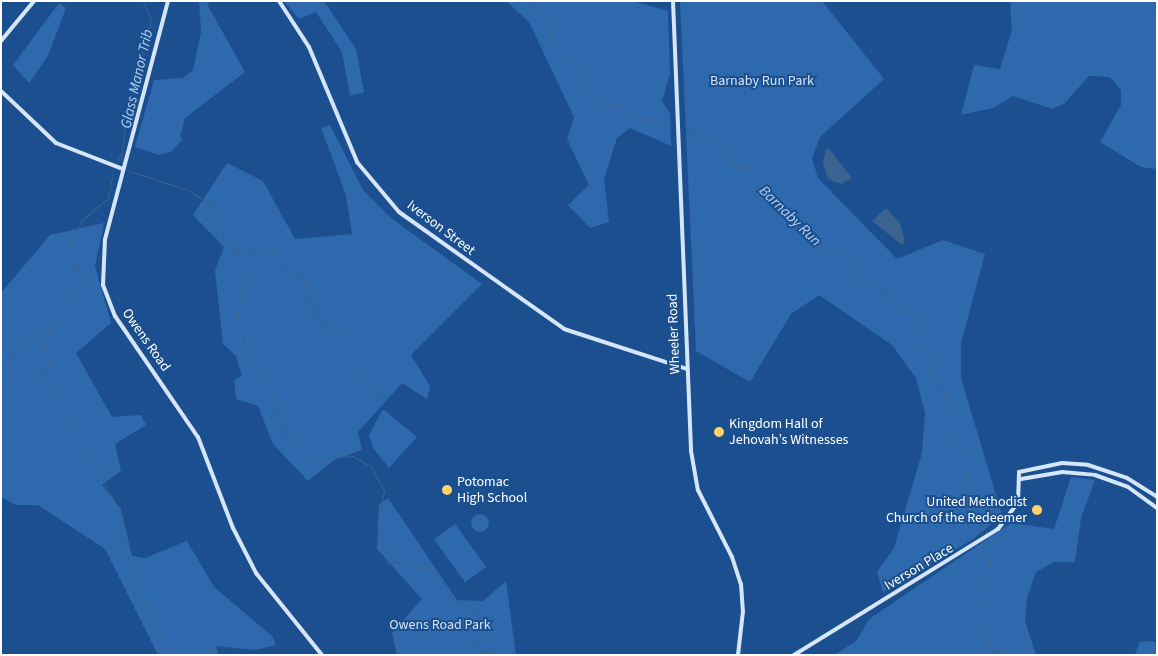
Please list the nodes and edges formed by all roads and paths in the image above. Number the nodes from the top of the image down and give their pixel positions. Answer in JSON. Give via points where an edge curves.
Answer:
{"nodes":[{"id":1,"x":34,"y":1,"type":"edge"},
{"id":2,"x":168,"y":1,"type":"edge"},
{"id":3,"x":279,"y":1,"type":"edge"},
{"id":4,"x":673,"y":1,"type":"edge"},
{"id":5,"x":1,"y":42,"type":"edge"},
{"id":6,"x":1,"y":91,"type":"edge"},
{"id":7,"x":123,"y":169,"type":"junction"},
{"id":8,"x":687,"y":369,"type":"junction"},
{"id":9,"x":1021,"y":479,"type":"junction"},
{"id":10,"x":1157,"y":497,"type":"edge"},
{"id":11,"x":1157,"y":508,"type":"edge"},
{"id":12,"x":322,"y":655,"type":"edge"},
{"id":13,"x":738,"y":655,"type":"edge"},
{"id":14,"x":794,"y":655,"type":"edge"}],
"edges":[{"from":1,"to":5,"type":"street"},
{"from":2,"to":7,"type":"street","name":"Owens Road"},
{"from":3,"to":8,"type":"street","name":"Iverson Street","via":[[310,48],[357,162],[398,212],[564,329]]},
{"from":4,"to":8,"type":"street","name":"Wheeler Road"},
{"from":6,"to":7,"type":"street","via":[[56,143]]},
{"from":7,"to":12,"type":"street","name":"Owens Road","via":[[102,258],[109,304],[196,432],[256,572]]},
{"from":8,"to":13,"type":"street","name":"Wheeler Road","via":[[693,471],[741,584],[743,611]]},
{"from":9,"to":10,"type":"street","name":"Iverson Place","via":[[1019,472],[1062,464],[1088,465],[1127,478]]},
{"from":9,"to":11,"type":"street","via":[[1062,472],[1095,475],[1128,487]]},
{"from":9,"to":14,"type":"street","name":"Iverson Place","via":[[1018,502],[998,529]]}]}
